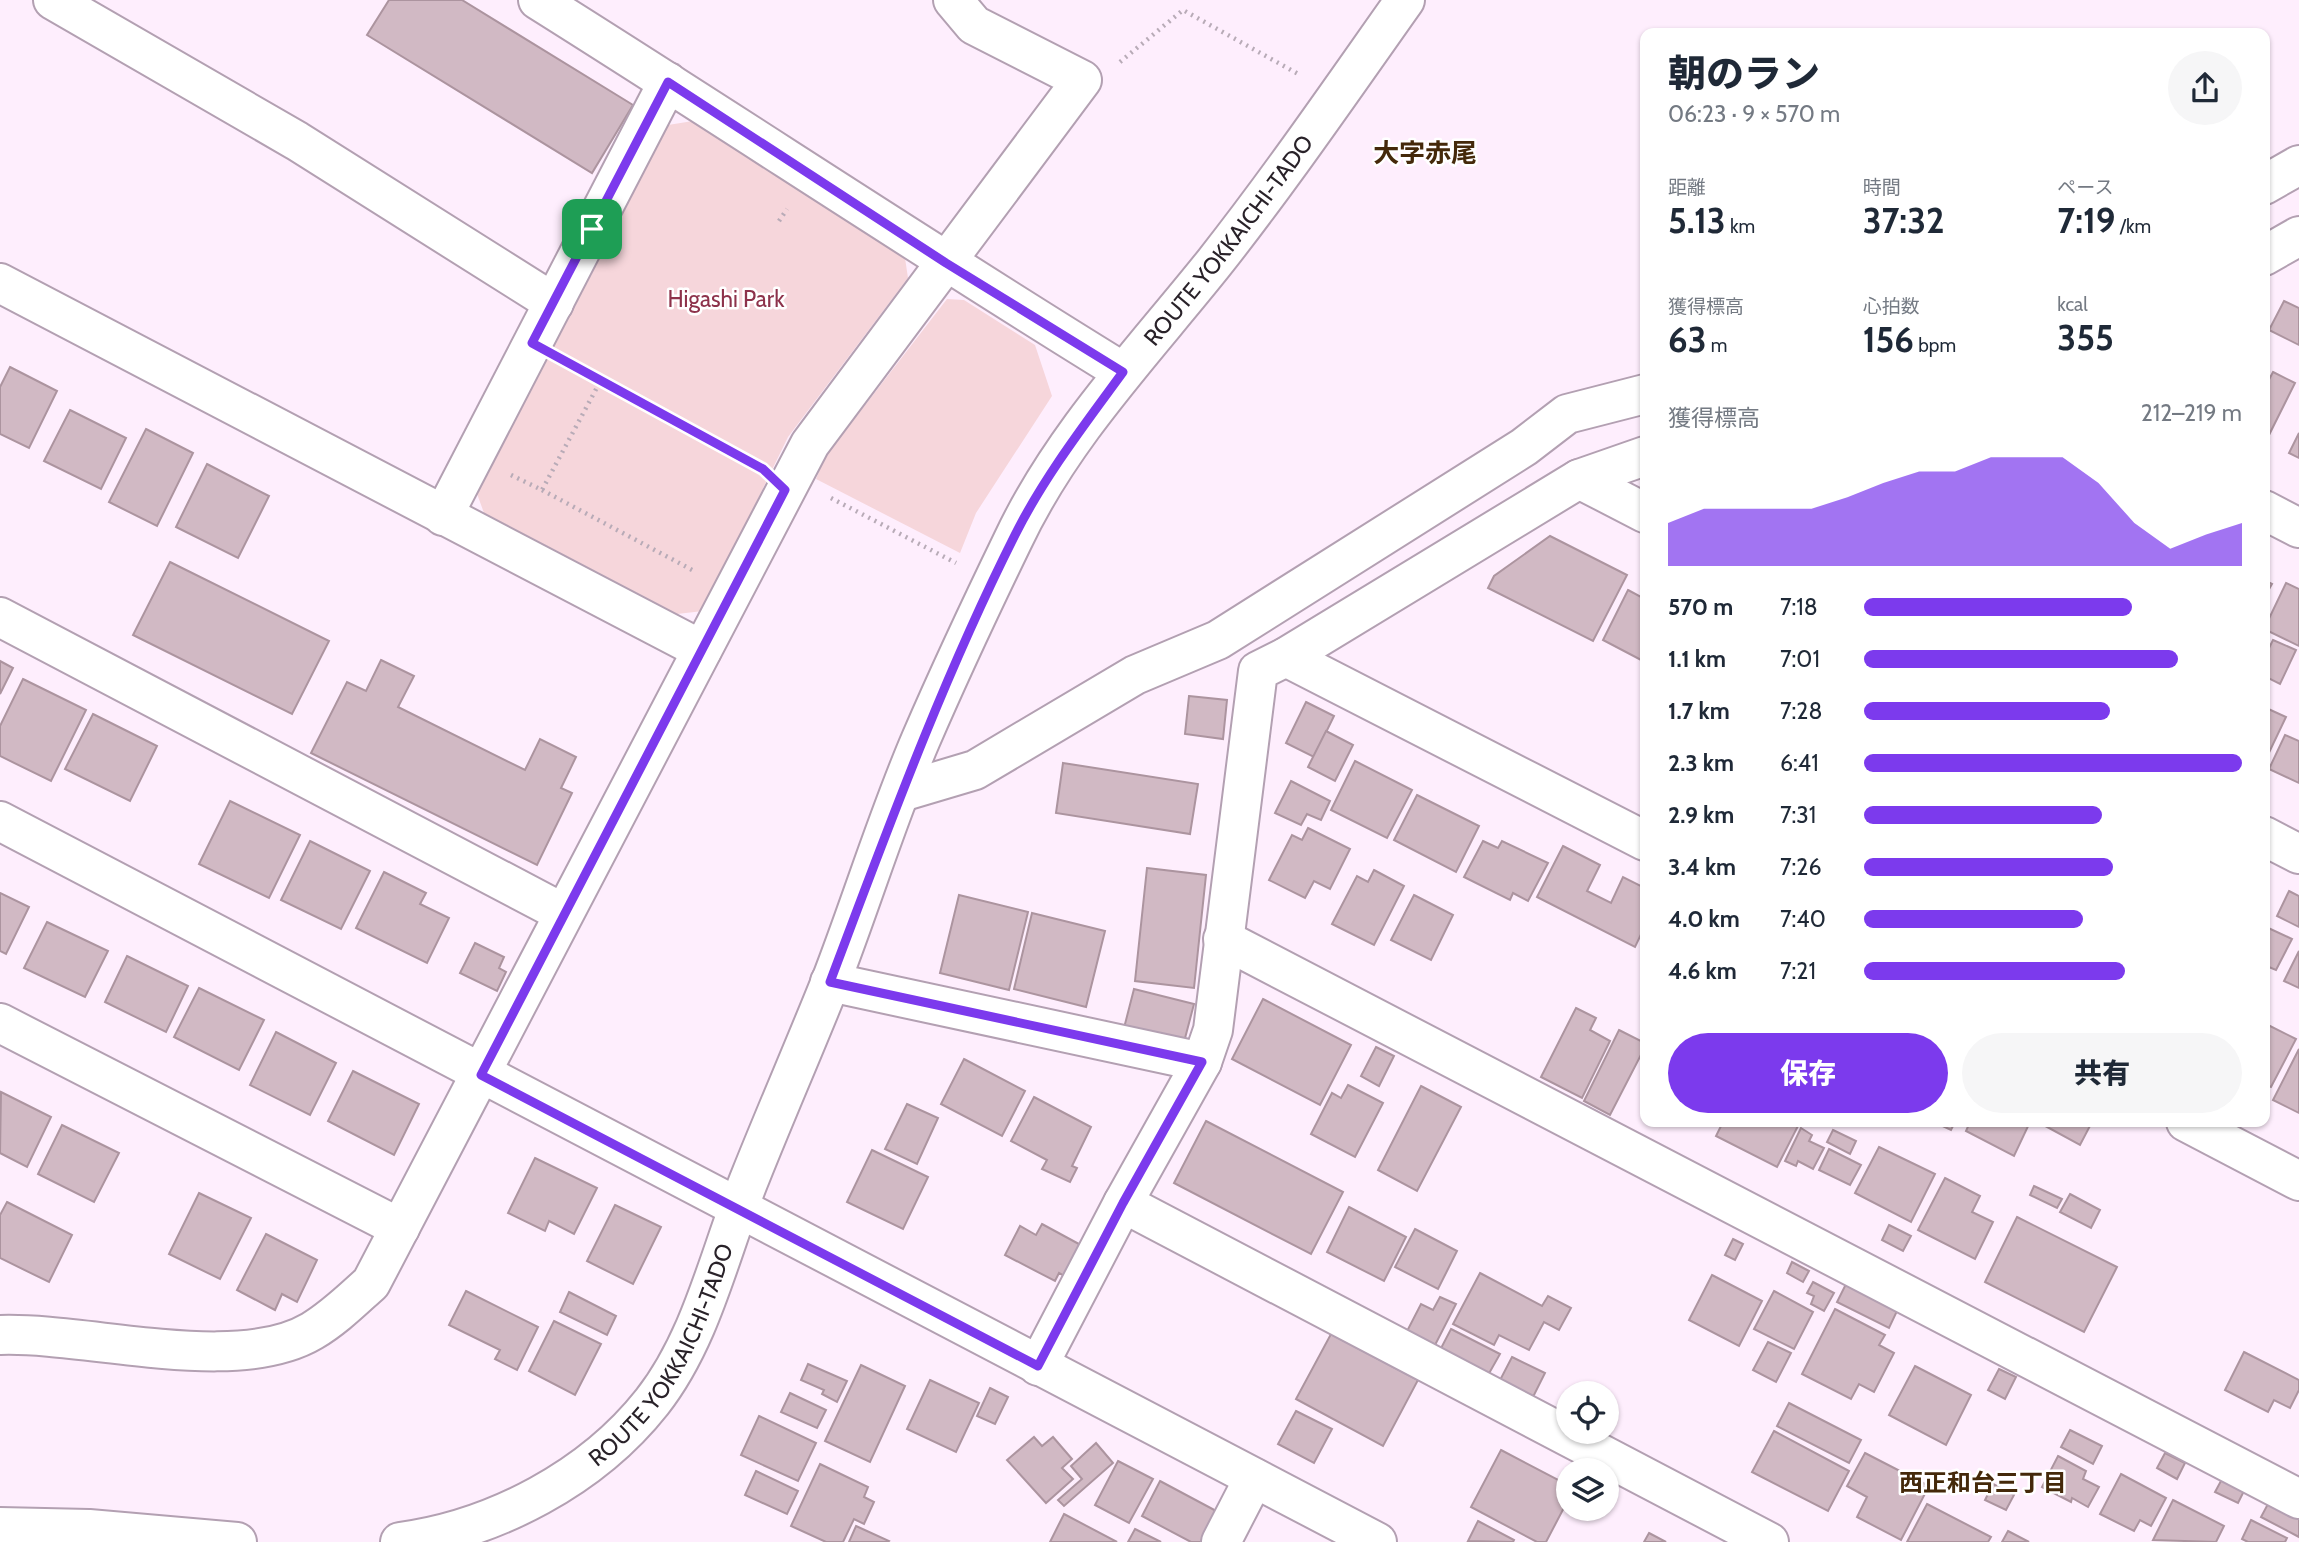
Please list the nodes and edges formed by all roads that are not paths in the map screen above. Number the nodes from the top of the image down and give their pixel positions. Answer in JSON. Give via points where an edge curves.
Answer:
{"nodes":[{"id":1,"x":53,"y":0,"type":"edge"},
{"id":2,"x":538,"y":0,"type":"edge"},
{"id":3,"x":953,"y":0,"type":"edge"},
{"id":4,"x":1405,"y":0,"type":"edge"},
{"id":5,"x":668,"y":82,"type":"junction"},
{"id":6,"x":2299,"y":165,"type":"edge"},
{"id":7,"x":2270,"y":182,"type":"edge"},
{"id":8,"x":2299,"y":236,"type":"edge"},
{"id":9,"x":2270,"y":253,"type":"edge"},
{"id":10,"x":946,"y":263,"type":"junction"},
{"id":11,"x":0,"y":283,"type":"edge"},
{"id":12,"x":554,"y":303,"type":"junction"},
{"id":13,"x":1123,"y":372,"type":"junction"},
{"id":14,"x":1640,"y":395,"type":"edge"},
{"id":15,"x":1640,"y":458,"type":"edge"},
{"id":16,"x":1579,"y":479,"type":"junction"},
{"id":17,"x":1640,"y":510,"type":"edge"},
{"id":18,"x":2270,"y":513,"type":"edge"},
{"id":19,"x":443,"y":516,"type":"junction"},
{"id":20,"x":2299,"y":528,"type":"edge"},
{"id":21,"x":0,"y":617,"type":"edge"},
{"id":22,"x":702,"y":650,"type":"junction"},
{"id":23,"x":1286,"y":657,"type":"junction"},
{"id":24,"x":901,"y":792,"type":"junction"},
{"id":25,"x":0,"y":821,"type":"edge"},
{"id":26,"x":1640,"y":838,"type":"edge"},
{"id":27,"x":2270,"y":839,"type":"edge"},
{"id":28,"x":2299,"y":854,"type":"edge"},
{"id":29,"x":564,"y":913,"type":"junction"},
{"id":30,"x":1223,"y":939,"type":"junction"},
{"id":31,"x":830,"y":982,"type":"junction"},
{"id":32,"x":0,"y":1023,"type":"edge"},
{"id":33,"x":1202,"y":1062,"type":"junction"},
{"id":34,"x":481,"y":1075,"type":"junction"},
{"id":35,"x":2196,"y":1127,"type":"edge"},
{"id":36,"x":2299,"y":1181,"type":"edge"},
{"id":37,"x":1123,"y":1203,"type":"junction"},
{"id":38,"x":737,"y":1207,"type":"junction"},
{"id":39,"x":400,"y":1228,"type":"junction"},
{"id":40,"x":11,"y":1329,"type":"edge"},
{"id":41,"x":1038,"y":1366,"type":"junction"},
{"id":42,"x":1254,"y":1478,"type":"junction"},
{"id":43,"x":2299,"y":1499,"type":"edge"},
{"id":44,"x":0,"y":1527,"type":"edge"},
{"id":45,"x":237,"y":1542,"type":"edge"},
{"id":46,"x":400,"y":1542,"type":"edge"},
{"id":47,"x":1221,"y":1542,"type":"edge"},
{"id":48,"x":1377,"y":1542,"type":"edge"},
{"id":49,"x":1769,"y":1542,"type":"edge"}],
"edges":[{"from":1,"to":12,"type":"street","via":[[297,141]]},
{"from":2,"to":5,"type":"street"},
{"from":3,"to":10,"type":"street","via":[[974,25],[1082,80]]},
{"from":4,"to":13,"type":"street","name":"ROUTE YOKKAICHI-TADO","via":[[1281,178]]},
{"from":5,"to":10,"type":"street"},
{"from":5,"to":12,"type":"street"},
{"from":6,"to":7,"type":"street"},
{"from":8,"to":9,"type":"street"},
{"from":10,"to":13,"type":"street"},
{"from":10,"to":22,"type":"street","via":[[810,444]]},
{"from":11,"to":19,"type":"street"},
{"from":12,"to":19,"type":"street"},
{"from":13,"to":24,"type":"street","name":"ROUTE YOKKAICHI-TADO","via":[[1066,449],[1015,534]]},
{"from":14,"to":24,"type":"street","via":[[1567,414],[1524,447],[1218,640],[1135,675],[975,770]]},
{"from":15,"to":16,"type":"street"},
{"from":16,"to":17,"type":"street"},
{"from":16,"to":23,"type":"street"},
{"from":18,"to":20,"type":"street"},
{"from":19,"to":22,"type":"street"},
{"from":21,"to":29,"type":"street"},
{"from":22,"to":29,"type":"street"},
{"from":23,"to":26,"type":"street"},
{"from":23,"to":30,"type":"street","via":[[1258,671]]},
{"from":24,"to":31,"type":"street","name":"ROUTE YOKKAICHI-TADO"},
{"from":25,"to":34,"type":"street"},
{"from":27,"to":28,"type":"street"},
{"from":29,"to":34,"type":"street"},
{"from":30,"to":33,"type":"street","via":[[1213,1030]]},
{"from":30,"to":43,"type":"street"},
{"from":31,"to":33,"type":"street"},
{"from":31,"to":38,"type":"street","name":"ROUTE YOKKAICHI-TADO"},
{"from":32,"to":39,"type":"street"},
{"from":33,"to":37,"type":"street"},
{"from":34,"to":38,"type":"street"},
{"from":34,"to":39,"type":"street"},
{"from":35,"to":36,"type":"street"},
{"from":37,"to":41,"type":"street"},
{"from":37,"to":49,"type":"street"},
{"from":38,"to":41,"type":"street"},
{"from":38,"to":46,"type":"street","name":"ROUTE YOKKAICHI-TADO","via":[[708,1295],[682,1352],[653,1401],[606,1450],[556,1486],[505,1512],[436,1537]]},
{"from":39,"to":40,"type":"street","via":[[370,1283],[312,1332],[277,1346],[177,1348]]},
{"from":41,"to":42,"type":"street"},
{"from":42,"to":47,"type":"street"},
{"from":42,"to":48,"type":"street"},
{"from":44,"to":45,"type":"street","via":[[89,1529]]}]}
